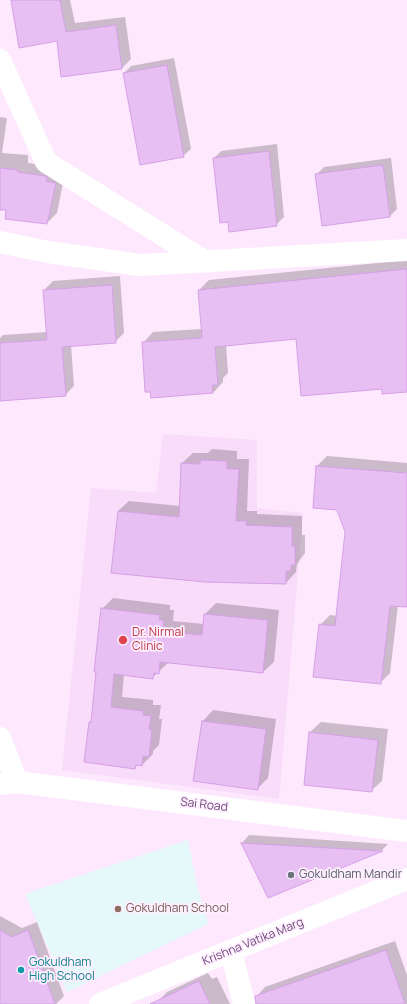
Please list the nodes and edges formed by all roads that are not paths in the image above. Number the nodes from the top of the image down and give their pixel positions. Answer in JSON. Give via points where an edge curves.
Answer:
{"nodes":[{"id":1,"x":0,"y":60,"type":"edge"},
{"id":2,"x":0,"y":242,"type":"edge"},
{"id":3,"x":407,"y":250,"type":"edge"},
{"id":4,"x":206,"y":262,"type":"junction"},
{"id":5,"x":0,"y":738,"type":"edge"},
{"id":6,"x":8,"y":783,"type":"edge"},
{"id":7,"x":407,"y":831,"type":"edge"},
{"id":8,"x":407,"y":879,"type":"edge"},
{"id":9,"x":231,"y":951,"type":"junction"},
{"id":10,"x":100,"y":1004,"type":"edge"},
{"id":11,"x":244,"y":1004,"type":"edge"}],
"edges":[{"from":1,"to":4,"type":"street","via":[[46,162]]},
{"from":2,"to":4,"type":"street","via":[[48,252],[140,265]]},
{"from":3,"to":4,"type":"street"},
{"from":5,"to":6,"type":"street"},
{"from":6,"to":7,"type":"street","name":"Sai Road"},
{"from":8,"to":9,"type":"street","name":"Krishna Vatika Marg"},
{"from":9,"to":10,"type":"street","name":"Krishna Vatika Marg"},
{"from":9,"to":11,"type":"street"}]}
